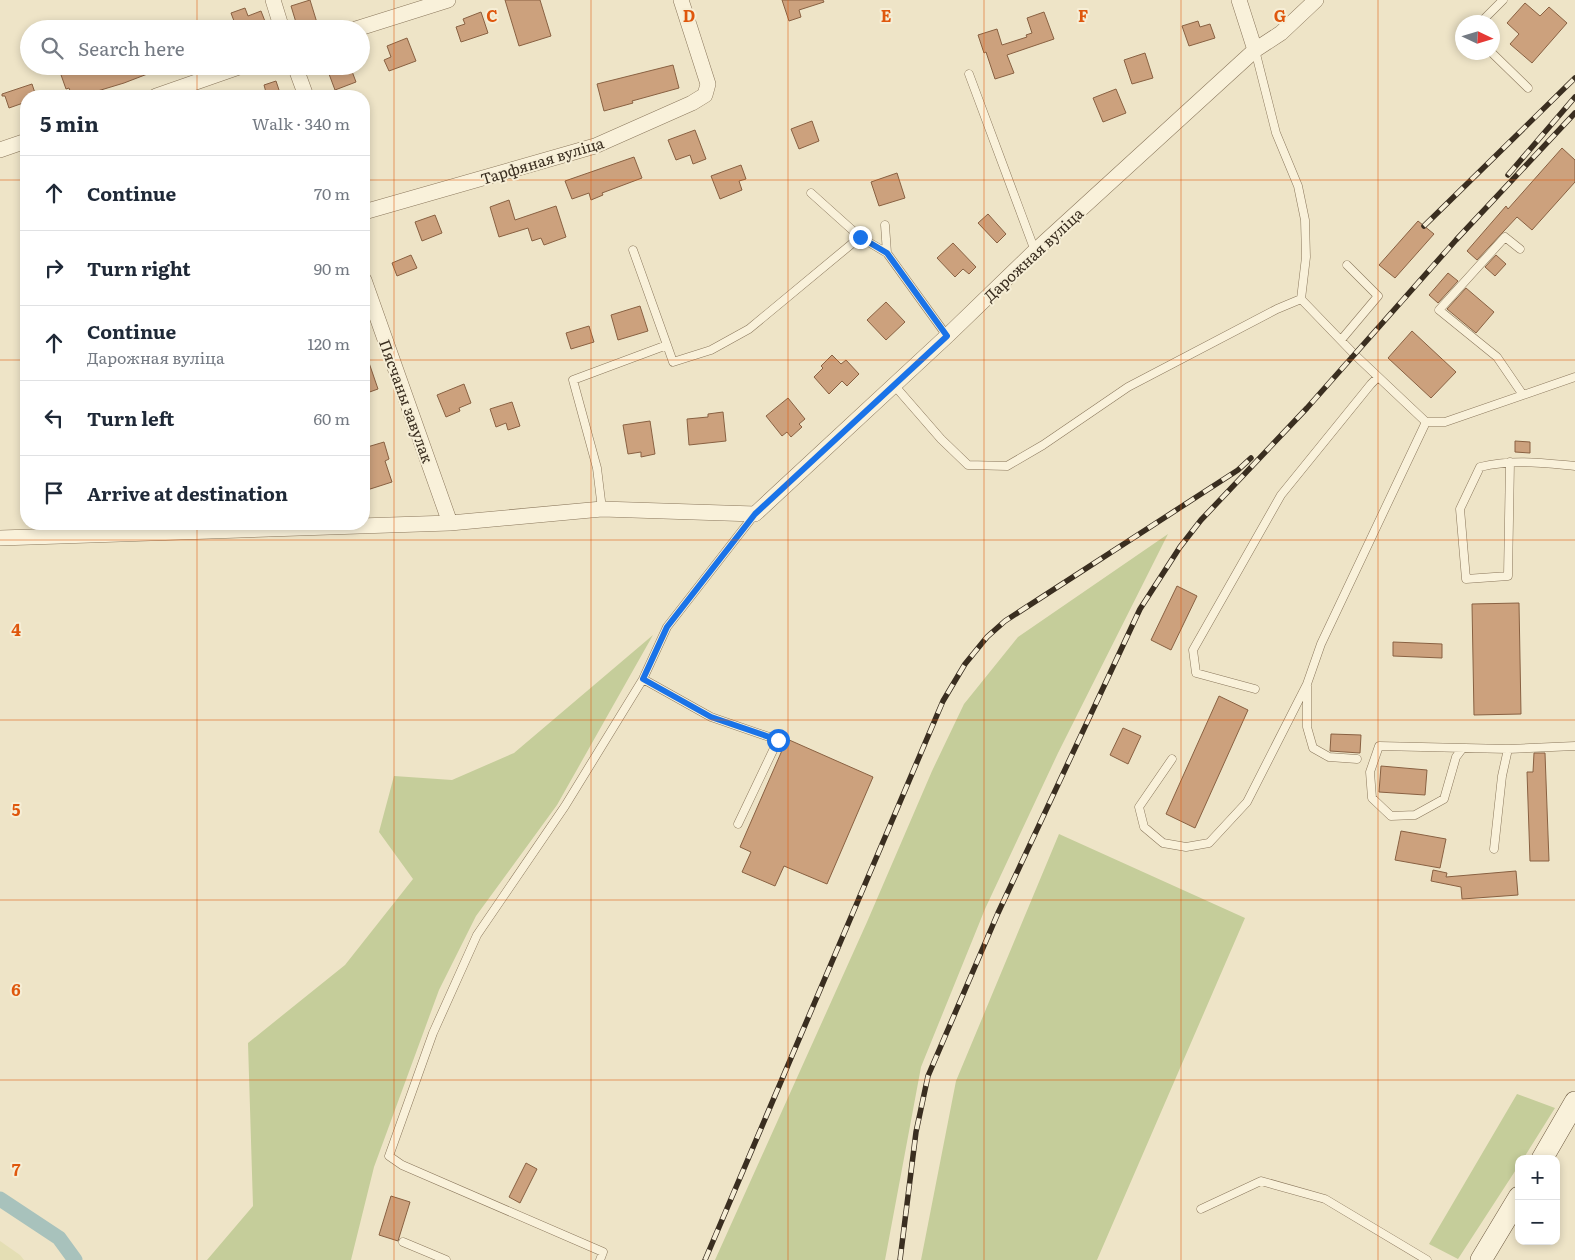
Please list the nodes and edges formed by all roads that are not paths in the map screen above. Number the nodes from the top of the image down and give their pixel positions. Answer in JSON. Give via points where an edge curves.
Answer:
{"nodes":[{"id":1,"x":273,"y":0,"type":"edge"},
{"id":2,"x":448,"y":0,"type":"edge"},
{"id":3,"x":681,"y":0,"type":"edge"},
{"id":4,"x":1239,"y":0,"type":"edge"},
{"id":5,"x":1316,"y":0,"type":"edge"},
{"id":6,"x":1503,"y":0,"type":"edge"},
{"id":7,"x":1488,"y":15,"type":"edge"},
{"id":8,"x":279,"y":20,"type":"edge"},
{"id":9,"x":370,"y":25,"type":"edge"},
{"id":10,"x":1255,"y":50,"type":"junction"},
{"id":11,"x":1499,"y":60,"type":"edge"},
{"id":12,"x":968,"y":74,"type":"dead end"},
{"id":13,"x":216,"y":75,"type":"edge"},
{"id":14,"x":298,"y":75,"type":"edge"},
{"id":15,"x":1528,"y":88,"type":"dead end"},
{"id":16,"x":173,"y":90,"type":"edge"},
{"id":17,"x":304,"y":90,"type":"edge"},
{"id":18,"x":20,"y":143,"type":"edge"},
{"id":19,"x":0,"y":150,"type":"edge"},
{"id":20,"x":811,"y":193,"type":"dead end"},
{"id":21,"x":370,"y":210,"type":"edge"},
{"id":22,"x":885,"y":224,"type":"dead end"},
{"id":23,"x":860,"y":237,"type":"junction"},
{"id":24,"x":1520,"y":249,"type":"dead end"},
{"id":25,"x":633,"y":250,"type":"dead end"},
{"id":26,"x":1034,"y":251,"type":"junction"},
{"id":27,"x":887,"y":253,"type":"junction"},
{"id":28,"x":1347,"y":265,"type":"dead end"},
{"id":29,"x":370,"y":297,"type":"edge"},
{"id":30,"x":1301,"y":299,"type":"junction"},
{"id":31,"x":947,"y":336,"type":"junction"},
{"id":32,"x":1341,"y":340,"type":"junction"},
{"id":33,"x":667,"y":345,"type":"junction"},
{"id":34,"x":1378,"y":377,"type":"junction"},
{"id":35,"x":1575,"y":377,"type":"edge"},
{"id":36,"x":894,"y":385,"type":"junction"},
{"id":37,"x":1523,"y":395,"type":"junction"},
{"id":38,"x":1426,"y":422,"type":"junction"},
{"id":39,"x":1510,"y":462,"type":"junction"},
{"id":40,"x":1575,"y":466,"type":"edge"},
{"id":41,"x":602,"y":509,"type":"junction"},
{"id":42,"x":755,"y":514,"type":"junction"},
{"id":43,"x":450,"y":523,"type":"junction"},
{"id":44,"x":370,"y":526,"type":"edge"},
{"id":45,"x":240,"y":530,"type":"edge"},
{"id":46,"x":0,"y":538,"type":"edge"},
{"id":47,"x":643,"y":679,"type":"junction"},
{"id":48,"x":1307,"y":684,"type":"junction"},
{"id":49,"x":1255,"y":689,"type":"dead end"},
{"id":50,"x":1575,"y":746,"type":"edge"},
{"id":51,"x":1462,"y":749,"type":"junction"},
{"id":52,"x":1508,"y":749,"type":"junction"},
{"id":53,"x":1172,"y":759,"type":"dead end"},
{"id":54,"x":1357,"y":759,"type":"dead end"},
{"id":55,"x":738,"y":824,"type":"dead end"},
{"id":56,"x":1494,"y":849,"type":"dead end"},
{"id":57,"x":1573,"y":1113,"type":"edge"},
{"id":58,"x":1545,"y":1155,"type":"edge"},
{"id":59,"x":1518,"y":1200,"type":"edge"},
{"id":60,"x":1201,"y":1209,"type":"dead end"},
{"id":61,"x":403,"y":1242,"type":"dead end"},
{"id":62,"x":446,"y":1260,"type":"edge"},
{"id":63,"x":600,"y":1260,"type":"edge"},
{"id":64,"x":1427,"y":1260,"type":"edge"},
{"id":65,"x":1481,"y":1260,"type":"edge"}],
"edges":[{"from":1,"to":8,"type":"street"},
{"from":2,"to":9,"type":"street"},
{"from":3,"to":21,"type":"street","name":"Тарфяная вуліца","via":[[708,84],[705,95],[595,146]]},
{"from":4,"to":10,"type":"street"},
{"from":5,"to":10,"type":"street","name":"Дарожная вуліца","via":[[1281,33]]},
{"from":6,"to":7,"type":"lane"},
{"from":10,"to":26,"type":"street","name":"Дарожная вуліца"},
{"from":10,"to":30,"type":"lane","via":[[1276,133],[1298,186],[1305,220],[1306,257]]},
{"from":11,"to":15,"type":"lane"},
{"from":12,"to":26,"type":"lane"},
{"from":13,"to":16,"type":"street"},
{"from":14,"to":17,"type":"street"},
{"from":18,"to":19,"type":"street"},
{"from":20,"to":23,"type":"lane"},
{"from":22,"to":27,"type":"lane"},
{"from":23,"to":27,"type":"lane"},
{"from":23,"to":33,"type":"lane","via":[[749,329],[711,350],[673,362]]},
{"from":24,"to":37,"type":"lane","via":[[1505,236],[1439,310],[1497,357]]},
{"from":25,"to":33,"type":"lane"},
{"from":26,"to":31,"type":"street","name":"Дарожная вуліца"},
{"from":27,"to":31,"type":"lane"},
{"from":28,"to":32,"type":"lane","via":[[1378,296]]},
{"from":29,"to":43,"type":"street","name":"Пясчаны завулак"},
{"from":30,"to":32,"type":"lane"},
{"from":30,"to":36,"type":"lane","via":[[1128,387],[1044,445],[1007,466],[968,464],[941,439]]},
{"from":31,"to":36,"type":"street","name":"Дарожная вуліца"},
{"from":32,"to":34,"type":"lane"},
{"from":33,"to":41,"type":"lane","via":[[573,380],[597,468]]},
{"from":34,"to":38,"type":"lane"},
{"from":34,"to":49,"type":"lane","via":[[1280,496],[1193,650],[1196,673]]},
{"from":35,"to":37,"type":"lane"},
{"from":36,"to":42,"type":"street","name":"Дарожная вуліца"},
{"from":37,"to":38,"type":"lane","via":[[1445,422]]},
{"from":38,"to":48,"type":"lane","via":[[1321,644]]},
{"from":39,"to":39,"type":"lane","via":[[1480,466],[1460,509],[1466,579],[1508,576]]},
{"from":39,"to":40,"type":"lane"},
{"from":41,"to":42,"type":"street"},
{"from":41,"to":43,"type":"street"},
{"from":42,"to":47,"type":"lane","via":[[667,627]]},
{"from":43,"to":44,"type":"street"},
{"from":45,"to":46,"type":"street"},
{"from":47,"to":55,"type":"lane","via":[[711,717],[778,740]]},
{"from":47,"to":63,"type":"lane","via":[[565,806],[477,935],[433,1033],[389,1156],[402,1165],[603,1252]]},
{"from":48,"to":53,"type":"lane","via":[[1247,802],[1209,843],[1186,847],[1163,843],[1144,827],[1139,807]]},
{"from":48,"to":54,"type":"lane","via":[[1307,726],[1313,748],[1328,756]]},
{"from":50,"to":52,"type":"lane"},
{"from":51,"to":51,"type":"lane","via":[[1379,746],[1370,772],[1372,798],[1391,816],[1415,815],[1444,798],[1456,757]]},
{"from":51,"to":52,"type":"lane"},
{"from":52,"to":56,"type":"lane"},
{"from":57,"to":58,"type":"main road"},
{"from":59,"to":65,"type":"main road"},
{"from":60,"to":64,"type":"lane","via":[[1261,1181],[1325,1199]]},
{"from":61,"to":62,"type":"lane"}]}
